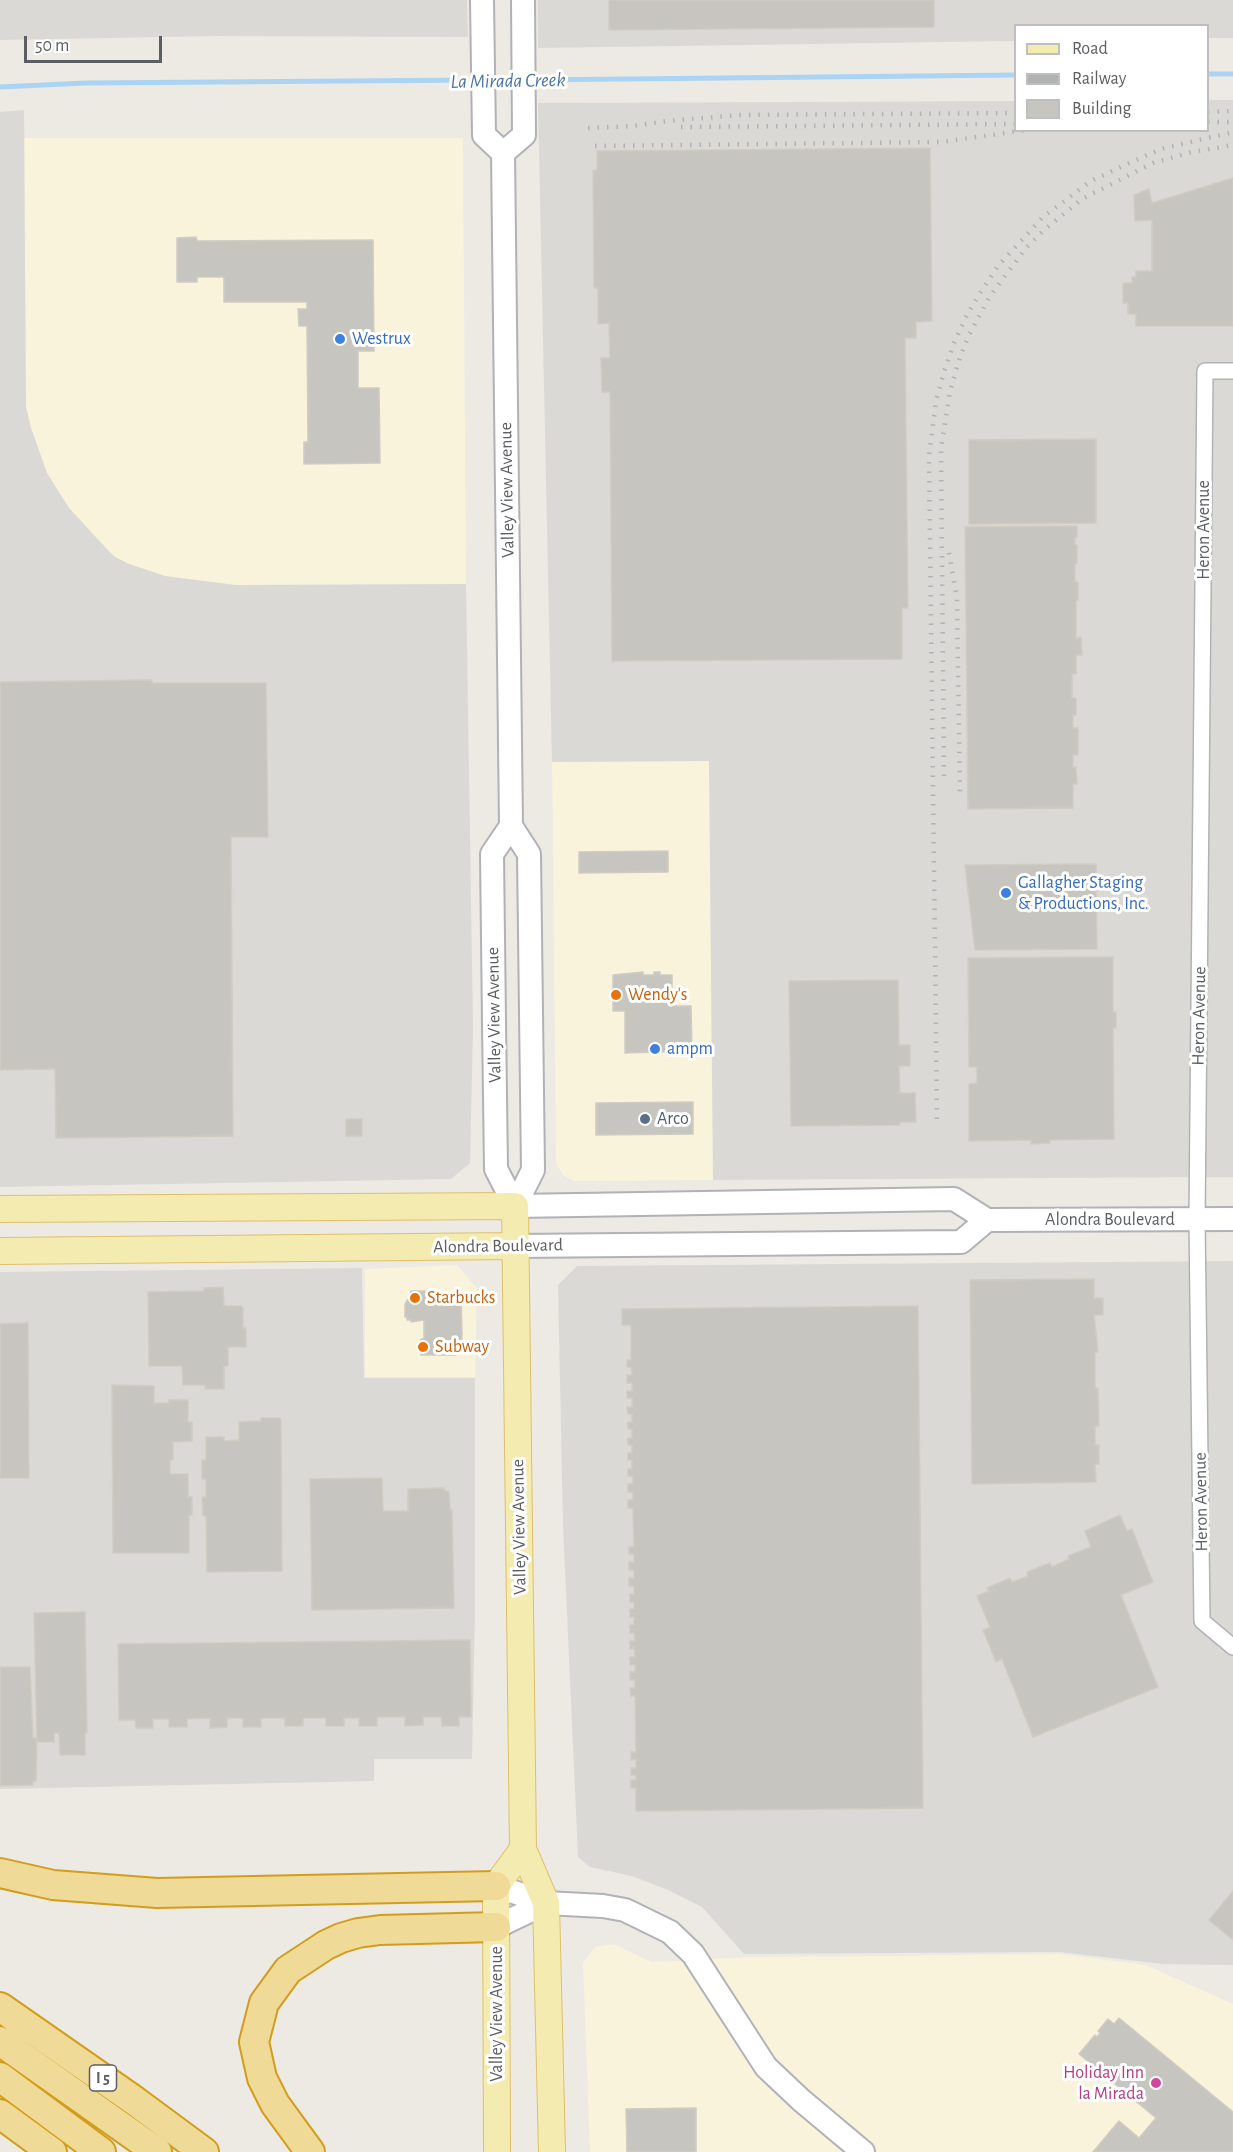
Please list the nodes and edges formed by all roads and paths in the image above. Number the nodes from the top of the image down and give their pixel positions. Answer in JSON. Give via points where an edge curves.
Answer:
{"nodes":[{"id":1,"x":482,"y":0,"type":"edge"},
{"id":2,"x":523,"y":0,"type":"edge"},
{"id":3,"x":503,"y":153,"type":"junction"},
{"id":4,"x":1233,"y":371,"type":"edge"},
{"id":5,"x":511,"y":826,"type":"junction"},
{"id":6,"x":515,"y":1206,"type":"junction"},
{"id":7,"x":0,"y":1209,"type":"edge"},
{"id":8,"x":987,"y":1220,"type":"junction"},
{"id":9,"x":1197,"y":1220,"type":"junction"},
{"id":10,"x":1233,"y":1220,"type":"edge"},
{"id":11,"x":515,"y":1246,"type":"junction"},
{"id":12,"x":0,"y":1251,"type":"edge"},
{"id":13,"x":1233,"y":1647,"type":"edge"},
{"id":14,"x":523,"y":1849,"type":"junction"},
{"id":15,"x":0,"y":1873,"type":"edge"},
{"id":16,"x":496,"y":1886,"type":"junction"},
{"id":17,"x":546,"y":1903,"type":"junction"},
{"id":18,"x":496,"y":1927,"type":"junction"},
{"id":19,"x":0,"y":2007,"type":"edge"},
{"id":20,"x":0,"y":2041,"type":"edge"},
{"id":21,"x":0,"y":2077,"type":"edge"},
{"id":22,"x":0,"y":2114,"type":"edge"},
{"id":23,"x":497,"y":2142,"type":"edge"},
{"id":24,"x":52,"y":2152,"type":"edge"},
{"id":25,"x":101,"y":2152,"type":"edge"},
{"id":26,"x":157,"y":2152,"type":"edge"},
{"id":27,"x":204,"y":2152,"type":"edge"},
{"id":28,"x":310,"y":2152,"type":"edge"},
{"id":29,"x":552,"y":2152,"type":"edge"},
{"id":30,"x":863,"y":2152,"type":"edge"}],
"edges":[{"from":1,"to":3,"type":"main road","via":[[484,135]]},
{"from":2,"to":3,"type":"main road","via":[[524,135]]},
{"from":3,"to":5,"type":"main road","name":"Valley View Avenue"},
{"from":4,"to":9,"type":"street","name":"Heron Avenue","via":[[1205,371]]},
{"from":5,"to":6,"type":"main road","name":"Valley View Avenue","via":[[529,854],[533,1170]]},
{"from":5,"to":6,"type":"main road","name":"Valley View Avenue","via":[[492,854],[496,1169]]},
{"from":6,"to":7,"type":"main road"},
{"from":6,"to":8,"type":"main road","via":[[954,1199]]},
{"from":6,"to":11,"type":"main road","name":"Valley View Avenue"},
{"from":8,"to":9,"type":"main road","name":"Alondra Boulevard"},
{"from":8,"to":11,"type":"main road","name":"Alondra Boulevard","via":[[961,1242]]},
{"from":9,"to":10,"type":"main road","name":"Alondra Boulevard"},
{"from":9,"to":13,"type":"street","name":"Heron Avenue","via":[[1202,1621]]},
{"from":11,"to":12,"type":"main road","name":"Alondra Boulevard"},
{"from":11,"to":14,"type":"main road","name":"Valley View Avenue"},
{"from":14,"to":16,"type":"main road"},
{"from":14,"to":17,"type":"main road","name":"Valley View Avenue"},
{"from":15,"to":16,"type":"highway","via":[[53,1885],[157,1893]]},
{"from":16,"to":17,"type":"main road"},
{"from":16,"to":18,"type":"main road","name":"Valley View Avenue"},
{"from":17,"to":18,"type":"main road"},
{"from":17,"to":29,"type":"main road","name":"Valley View Avenue"},
{"from":17,"to":30,"type":"main road","via":[[625,1910],[670,1932],[693,1954],[766,2067]]},
{"from":18,"to":23,"type":"main road","name":"Valley View Avenue"},
{"from":18,"to":28,"type":"highway","via":[[358,1934],[326,1945],[288,1970],[264,2003],[254,2042],[262,2078],[275,2104]]},
{"from":19,"to":27,"type":"highway","number":"I 5"},
{"from":20,"to":26,"type":"highway"},
{"from":21,"to":25,"type":"highway"},
{"from":22,"to":24,"type":"highway"}]}
